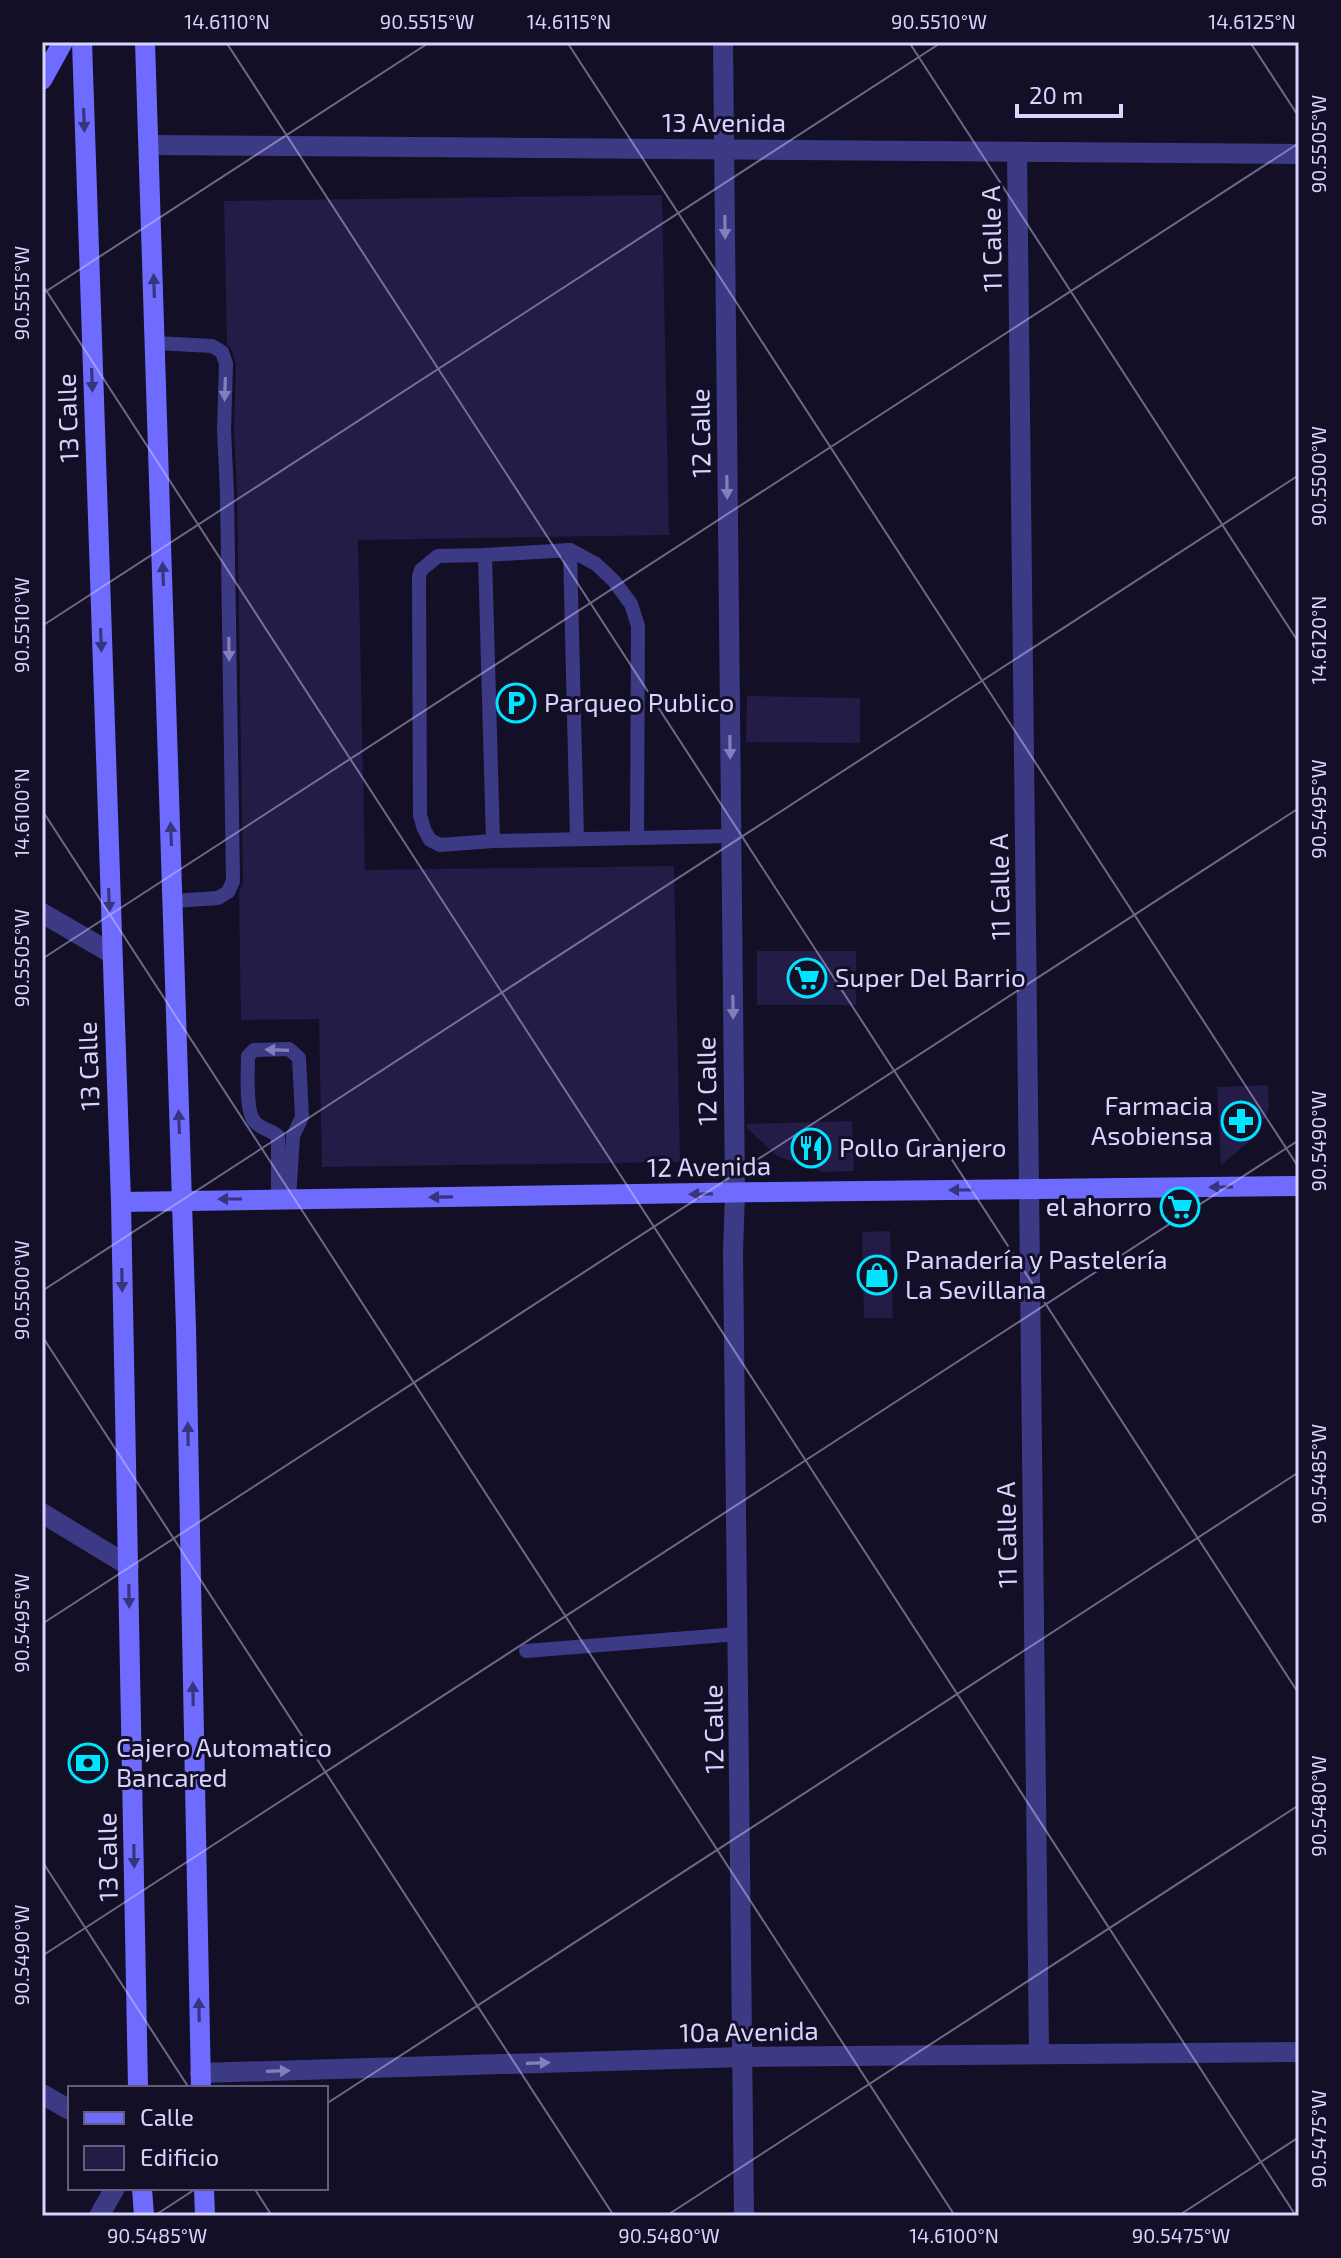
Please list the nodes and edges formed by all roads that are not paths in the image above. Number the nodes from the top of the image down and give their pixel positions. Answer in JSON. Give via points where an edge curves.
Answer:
{"nodes":[{"id":1,"x":63,"y":42,"type":"edge"},
{"id":2,"x":82,"y":42,"type":"edge"},
{"id":3,"x":145,"y":42,"type":"edge"},
{"id":4,"x":723,"y":42,"type":"edge"},
{"id":5,"x":42,"y":80,"type":"edge"},
{"id":6,"x":149,"y":145,"type":"junction"},
{"id":7,"x":724,"y":149,"type":"junction"},
{"id":8,"x":1017,"y":152,"type":"junction"},
{"id":9,"x":1299,"y":154,"type":"edge"},
{"id":10,"x":155,"y":343,"type":"junction"},
{"id":11,"x":570,"y":550,"type":"junction"},
{"id":12,"x":485,"y":555,"type":"junction"},
{"id":13,"x":731,"y":836,"type":"junction"},
{"id":14,"x":637,"y":838,"type":"junction"},
{"id":15,"x":577,"y":839,"type":"junction"},
{"id":16,"x":493,"y":841,"type":"junction"},
{"id":17,"x":173,"y":901,"type":"junction"},
{"id":18,"x":42,"y":913,"type":"edge"},
{"id":19,"x":111,"y":953,"type":"junction"},
{"id":20,"x":1299,"y":1186,"type":"edge"},
{"id":21,"x":1030,"y":1190,"type":"junction"},
{"id":22,"x":735,"y":1193,"type":"junction"},
{"id":23,"x":284,"y":1199,"type":"junction"},
{"id":24,"x":182,"y":1200,"type":"junction"},
{"id":25,"x":121,"y":1202,"type":"junction"},
{"id":26,"x":42,"y":1513,"type":"edge"},
{"id":27,"x":129,"y":1566,"type":"junction"},
{"id":28,"x":738,"y":1634,"type":"junction"},
{"id":29,"x":526,"y":1651,"type":"dead end"},
{"id":30,"x":1299,"y":2052,"type":"edge"},
{"id":31,"x":1039,"y":2054,"type":"junction"},
{"id":32,"x":743,"y":2057,"type":"junction"},
{"id":33,"x":200,"y":2081,"type":"edge"},
{"id":34,"x":138,"y":2086,"type":"edge"},
{"id":35,"x":42,"y":2094,"type":"edge"},
{"id":36,"x":68,"y":2109,"type":"edge"},
{"id":37,"x":114,"y":2190,"type":"edge"},
{"id":38,"x":142,"y":2190,"type":"edge"},
{"id":39,"x":204,"y":2190,"type":"edge"},
{"id":40,"x":99,"y":2216,"type":"edge"},
{"id":41,"x":144,"y":2216,"type":"edge"},
{"id":42,"x":205,"y":2216,"type":"edge"},
{"id":43,"x":744,"y":2216,"type":"edge"}],
"edges":[{"from":1,"to":5,"type":"main road"},
{"from":2,"to":19,"type":"main road","name":"13 Calle","one_way":true},
{"from":3,"to":6,"type":"main road"},
{"from":4,"to":7,"type":"street","name":"12 Calle"},
{"from":6,"to":7,"type":"street","name":"13 Avenida"},
{"from":10,"to":6,"type":"main road","one_way":true},
{"from":7,"to":8,"type":"street","name":"13 Avenida"},
{"from":7,"to":13,"type":"street","name":"12 Calle","one_way":true},
{"from":8,"to":9,"type":"street","name":"13 Avenida"},
{"from":8,"to":21,"type":"street","name":"11 Calle A"},
{"from":17,"to":10,"type":"main road","one_way":true},
{"from":10,"to":17,"type":"lane","one_way":true,"via":[[212,346],[222,352],[226,364],[233,881],[218,898]]},
{"from":11,"to":12,"type":"lane"},
{"from":11,"to":14,"type":"lane","via":[[614,581],[631,604],[638,626]]},
{"from":11,"to":15,"type":"lane"},
{"from":12,"to":16,"type":"lane"},
{"from":12,"to":16,"type":"lane","via":[[438,556],[419,577],[420,815],[430,840],[440,845]]},
{"from":13,"to":14,"type":"lane"},
{"from":13,"to":22,"type":"street","name":"12 Calle","one_way":true},
{"from":14,"to":15,"type":"lane"},
{"from":15,"to":16,"type":"lane"},
{"from":24,"to":17,"type":"main road","one_way":true},
{"from":18,"to":19,"type":"street"},
{"from":19,"to":25,"type":"main road","name":"13 Calle"},
{"from":20,"to":21,"type":"main road","name":"12 Avenida","one_way":true},
{"from":21,"to":22,"type":"main road","name":"12 Avenida","one_way":true},
{"from":21,"to":31,"type":"street","name":"11 Calle A"},
{"from":22,"to":23,"type":"main road","name":"12 Avenida","one_way":true},
{"from":22,"to":28,"type":"street","name":"12 Calle"},
{"from":23,"to":23,"type":"lane","one_way":true,"via":[[293,1136],[302,1117],[299,1058],[289,1049],[254,1050],[248,1056],[249,1115],[278,1136]]},
{"from":23,"to":24,"type":"main road","name":"12 Avenida","one_way":true},
{"from":24,"to":25,"type":"main road","name":"12 Avenida"},
{"from":33,"to":24,"type":"main road","one_way":true},
{"from":25,"to":27,"type":"main road","name":"13 Calle","one_way":true},
{"from":26,"to":27,"type":"street"},
{"from":27,"to":34,"type":"main road","name":"13 Calle","one_way":true},
{"from":28,"to":29,"type":"lane"},
{"from":28,"to":32,"type":"street","name":"12 Calle"},
{"from":30,"to":31,"type":"street","name":"10a Avenida"},
{"from":31,"to":32,"type":"street","name":"10a Avenida"},
{"from":33,"to":32,"type":"street","name":"10a Avenida","one_way":true},
{"from":32,"to":43,"type":"street","name":"12 Calle"},
{"from":35,"to":36,"type":"street"},
{"from":37,"to":40,"type":"street"},
{"from":38,"to":41,"type":"main road"},
{"from":39,"to":42,"type":"main road"}]}
